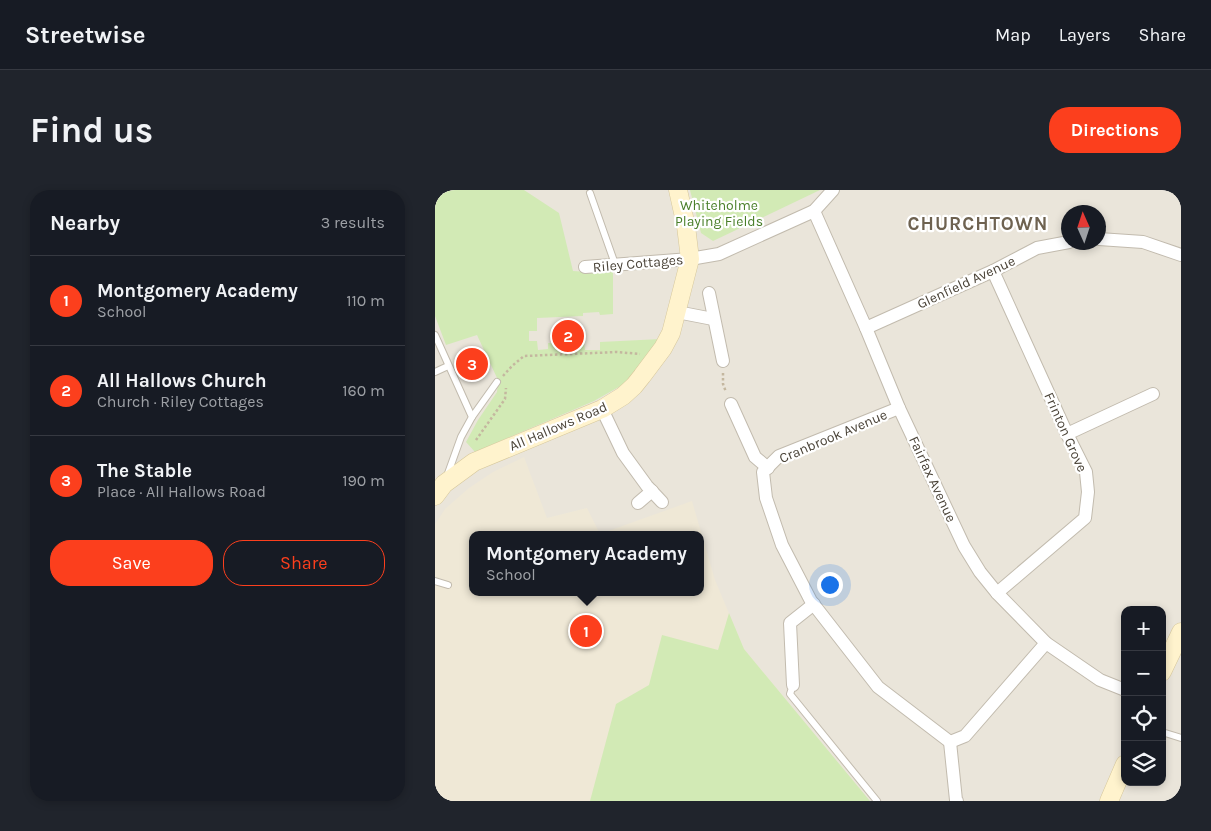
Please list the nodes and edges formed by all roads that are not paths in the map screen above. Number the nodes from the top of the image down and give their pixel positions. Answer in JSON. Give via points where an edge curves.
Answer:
{"nodes":[{"id":1,"x":678,"y":190,"type":"edge"},
{"id":2,"x":833,"y":190,"type":"edge"},
{"id":3,"x":590,"y":193,"type":"dead end"},
{"id":4,"x":814,"y":211,"type":"junction"},
{"id":5,"x":1106,"y":239,"type":"edge"},
{"id":6,"x":1061,"y":244,"type":"edge"},
{"id":7,"x":1181,"y":255,"type":"edge"},
{"id":8,"x":690,"y":259,"type":"junction"},
{"id":9,"x":615,"y":264,"type":"junction"},
{"id":10,"x":585,"y":267,"type":"dead end"},
{"id":11,"x":993,"y":271,"type":"junction"},
{"id":12,"x":709,"y":293,"type":"dead end"},
{"id":13,"x":677,"y":312,"type":"junction"},
{"id":14,"x":713,"y":319,"type":"junction"},
{"id":15,"x":866,"y":328,"type":"junction"},
{"id":16,"x":435,"y":335,"type":"edge"},
{"id":17,"x":723,"y":361,"type":"road end"},
{"id":18,"x":448,"y":366,"type":"junction"},
{"id":19,"x":435,"y":372,"type":"edge"},
{"id":20,"x":497,"y":382,"type":"road end"},
{"id":21,"x":1153,"y":394,"type":"dead end"},
{"id":22,"x":899,"y":408,"type":"junction"},
{"id":23,"x":602,"y":409,"type":"junction"},
{"id":24,"x":721,"y":414,"type":"dead end"},
{"id":25,"x":473,"y":417,"type":"junction"},
{"id":26,"x":1067,"y":434,"type":"junction"},
{"id":27,"x":768,"y":468,"type":"junction"},
{"id":28,"x":440,"y":490,"type":"edge"},
{"id":29,"x":652,"y":491,"type":"junction"},
{"id":30,"x":662,"y":502,"type":"dead end"},
{"id":31,"x":638,"y":503,"type":"dead end"},
{"id":32,"x":435,"y":581,"type":"edge"},
{"id":33,"x":449,"y":585,"type":"dead end"},
{"id":34,"x":997,"y":594,"type":"junction"},
{"id":35,"x":814,"y":604,"type":"junction"},
{"id":36,"x":1181,"y":632,"type":"edge"},
{"id":37,"x":1046,"y":643,"type":"junction"},
{"id":38,"x":1166,"y":664,"type":"edge"},
{"id":39,"x":793,"y":685,"type":"joint"},
{"id":40,"x":1121,"y":688,"type":"edge"},
{"id":41,"x":1166,"y":733,"type":"edge"},
{"id":42,"x":1181,"y":738,"type":"edge"},
{"id":43,"x":950,"y":742,"type":"junction"},
{"id":44,"x":1121,"y":773,"type":"edge"},
{"id":45,"x":877,"y":801,"type":"edge"},
{"id":46,"x":956,"y":801,"type":"edge"},
{"id":47,"x":1109,"y":801,"type":"edge"}],
"edges":[{"from":1,"to":8,"type":"street"},
{"from":2,"to":4,"type":"street"},
{"from":3,"to":9,"type":"lane"},
{"from":4,"to":8,"type":"street","name":"Riley Cottages","via":[[727,252]]},
{"from":4,"to":15,"type":"street","name":"Fairfax Avenue"},
{"from":5,"to":7,"type":"street","via":[[1143,242]]},
{"from":6,"to":11,"type":"street","name":"Glenfield Avenue","via":[[1037,248]]},
{"from":8,"to":9,"type":"street","name":"Riley Cottages"},
{"from":8,"to":13,"type":"street","name":"All Hallows Road"},
{"from":9,"to":10,"type":"street","name":"Riley Cottages"},
{"from":11,"to":15,"type":"street","name":"Glenfield Avenue"},
{"from":11,"to":26,"type":"street","name":"Frinton Grove"},
{"from":12,"to":14,"type":"street"},
{"from":13,"to":14,"type":"street"},
{"from":13,"to":23,"type":"street","name":"All Hallows Road","via":[[671,334],[657,356],[623,396]]},
{"from":14,"to":17,"type":"street"},
{"from":15,"to":22,"type":"street","name":"Fairfax Avenue"},
{"from":16,"to":18,"type":"lane"},
{"from":18,"to":19,"type":"lane"},
{"from":18,"to":25,"type":"lane"},
{"from":20,"to":25,"type":"lane"},
{"from":21,"to":26,"type":"street"},
{"from":22,"to":27,"type":"street","name":"Cranbrook Avenue","via":[[779,456]]},
{"from":22,"to":34,"type":"street","name":"Fairfax Avenue","via":[[964,546]]},
{"from":23,"to":28,"type":"street","name":"All Hallows Road","via":[[474,462]]},
{"from":23,"to":29,"type":"street","via":[[623,454]]},
{"from":24,"to":27,"type":"street","via":[[733,408],[755,457]]},
{"from":25,"to":28,"type":"lane","via":[[461,437]]},
{"from":26,"to":34,"type":"street","name":"Frinton Grove","via":[[1086,472],[1085,518]]},
{"from":27,"to":35,"type":"street","name":"Cranbrook Avenue","via":[[763,472],[766,498],[782,544]]},
{"from":29,"to":30,"type":"street"},
{"from":29,"to":31,"type":"street"},
{"from":32,"to":33,"type":"lane"},
{"from":34,"to":37,"type":"street","name":"Fairfax Avenue"},
{"from":35,"to":39,"type":"street","via":[[790,623]]},
{"from":35,"to":43,"type":"street","name":"Cranbrook Avenue","via":[[878,686]]},
{"from":36,"to":38,"type":"street"},
{"from":37,"to":40,"type":"street","name":"Fairfax Avenue","via":[[1100,680]]},
{"from":37,"to":43,"type":"street","via":[[965,736]]},
{"from":39,"to":45,"type":"lane","via":[[789,694]]},
{"from":41,"to":42,"type":"lane"},
{"from":43,"to":46,"type":"street"},
{"from":44,"to":47,"type":"street"}]}
